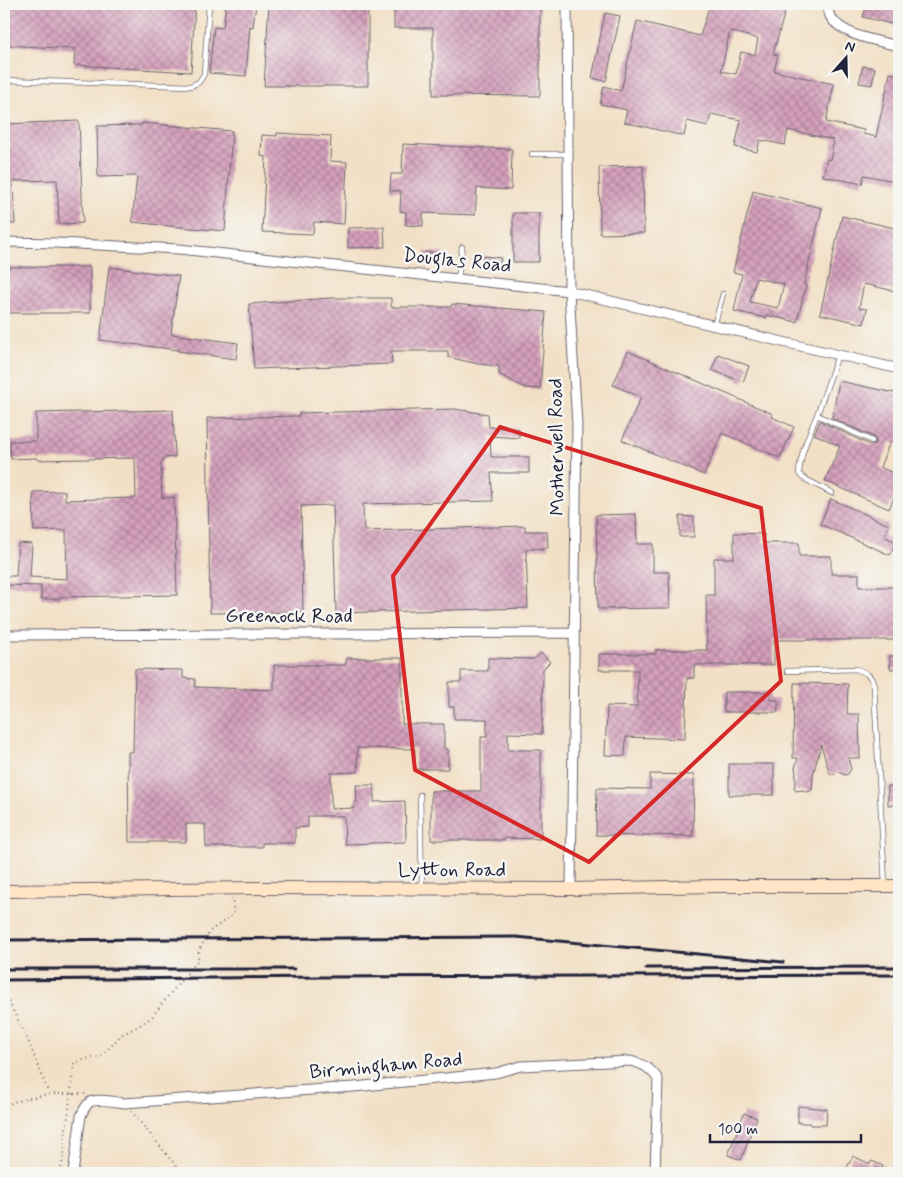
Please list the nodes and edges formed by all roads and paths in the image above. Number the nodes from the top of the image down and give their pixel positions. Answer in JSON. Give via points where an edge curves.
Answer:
{"nodes":[{"id":1,"x":209,"y":4,"type":"edge"},
{"id":2,"x":566,"y":4,"type":"edge"},
{"id":3,"x":827,"y":4,"type":"edge"},
{"id":4,"x":899,"y":46,"type":"edge"},
{"id":5,"x":4,"y":80,"type":"edge"},
{"id":6,"x":532,"y":154,"type":"dead end"},
{"id":7,"x":568,"y":154,"type":"junction"},
{"id":8,"x":4,"y":242,"type":"edge"},
{"id":9,"x":462,"y":247,"type":"dead end"},
{"id":10,"x":458,"y":279,"type":"junction"},
{"id":11,"x":569,"y":291,"type":"junction"},
{"id":12,"x":723,"y":294,"type":"dead end"},
{"id":13,"x":714,"y":326,"type":"junction"},
{"id":14,"x":838,"y":355,"type":"junction"},
{"id":15,"x":899,"y":369,"type":"edge"},
{"id":16,"x":817,"y":415,"type":"junction"},
{"id":17,"x":872,"y":441,"type":"dead end"},
{"id":18,"x":832,"y":493,"type":"dead end"},
{"id":19,"x":574,"y":633,"type":"junction"},
{"id":20,"x":4,"y":635,"type":"edge"},
{"id":21,"x":787,"y":671,"type":"dead end"},
{"id":22,"x":420,"y":795,"type":"dead end"},
{"id":23,"x":885,"y":886,"type":"junction"},
{"id":24,"x":899,"y":886,"type":"edge"},
{"id":25,"x":230,"y":888,"type":"junction"},
{"id":26,"x":422,"y":888,"type":"junction"},
{"id":27,"x":571,"y":889,"type":"junction"},
{"id":28,"x":4,"y":891,"type":"edge"},
{"id":29,"x":4,"y":993,"type":"edge"},
{"id":30,"x":50,"y":1094,"type":"junction"},
{"id":31,"x":70,"y":1094,"type":"junction"},
{"id":32,"x":86,"y":1094,"type":"dead end"},
{"id":33,"x":124,"y":1103,"type":"junction"},
{"id":34,"x":4,"y":1109,"type":"edge"},
{"id":35,"x":60,"y":1173,"type":"edge"},
{"id":36,"x":73,"y":1173,"type":"edge"},
{"id":37,"x":182,"y":1173,"type":"edge"},
{"id":38,"x":655,"y":1173,"type":"edge"}],
"edges":[{"from":1,"to":5,"type":"lane","via":[[204,74],[191,86]]},
{"from":2,"to":7,"type":"street","name":"Motherwell Road"},
{"from":3,"to":4,"type":"street","via":[[830,16],[844,29],[860,37]]},
{"from":6,"to":7,"type":"lane"},
{"from":7,"to":11,"type":"street","name":"Motherwell Road"},
{"from":8,"to":10,"type":"street","name":"Douglas Road","via":[[179,249]]},
{"from":9,"to":10,"type":"lane"},
{"from":10,"to":11,"type":"street","name":"Douglas Road"},
{"from":11,"to":13,"type":"street","name":"Douglas Road"},
{"from":11,"to":19,"type":"street","name":"Motherwell Road","via":[[577,426]]},
{"from":12,"to":13,"type":"lane"},
{"from":13,"to":14,"type":"street","name":"Douglas Road"},
{"from":14,"to":15,"type":"street","name":"Douglas Road"},
{"from":14,"to":16,"type":"lane"},
{"from":16,"to":17,"type":"lane"},
{"from":16,"to":18,"type":"lane","via":[[806,440],[799,473]]},
{"from":19,"to":20,"type":"street","name":"Greenock Road"},
{"from":19,"to":27,"type":"street","name":"Motherwell Road"},
{"from":21,"to":23,"type":"lane","via":[[856,669],[873,680]]},
{"from":22,"to":26,"type":"lane"},
{"from":23,"to":24,"type":"main road","name":"Lytton Road"},
{"from":23,"to":27,"type":"main road","name":"Lytton Road"},
{"from":25,"to":26,"type":"main road","name":"Lytton Road"},
{"from":25,"to":28,"type":"main road","name":"Lytton Road"},
{"from":25,"to":31,"type":"path","via":[[234,914],[210,931],[198,960],[152,1017],[121,1036],[101,1058],[74,1063]]},
{"from":26,"to":27,"type":"main road","name":"Lytton Road"},
{"from":29,"to":30,"type":"path","via":[[28,1038]]},
{"from":30,"to":31,"type":"path"},
{"from":30,"to":34,"type":"path","via":[[12,1102]]},
{"from":31,"to":32,"type":"path"},
{"from":31,"to":35,"type":"path"},
{"from":33,"to":36,"type":"street","name":"Birmingham Road","via":[[103,1100],[91,1102],[85,1108]]},
{"from":33,"to":37,"type":"path"},
{"from":33,"to":38,"type":"street","name":"Birmingham Road","via":[[354,1087],[496,1073],[521,1066],[631,1061],[650,1069],[658,1079]]}]}
